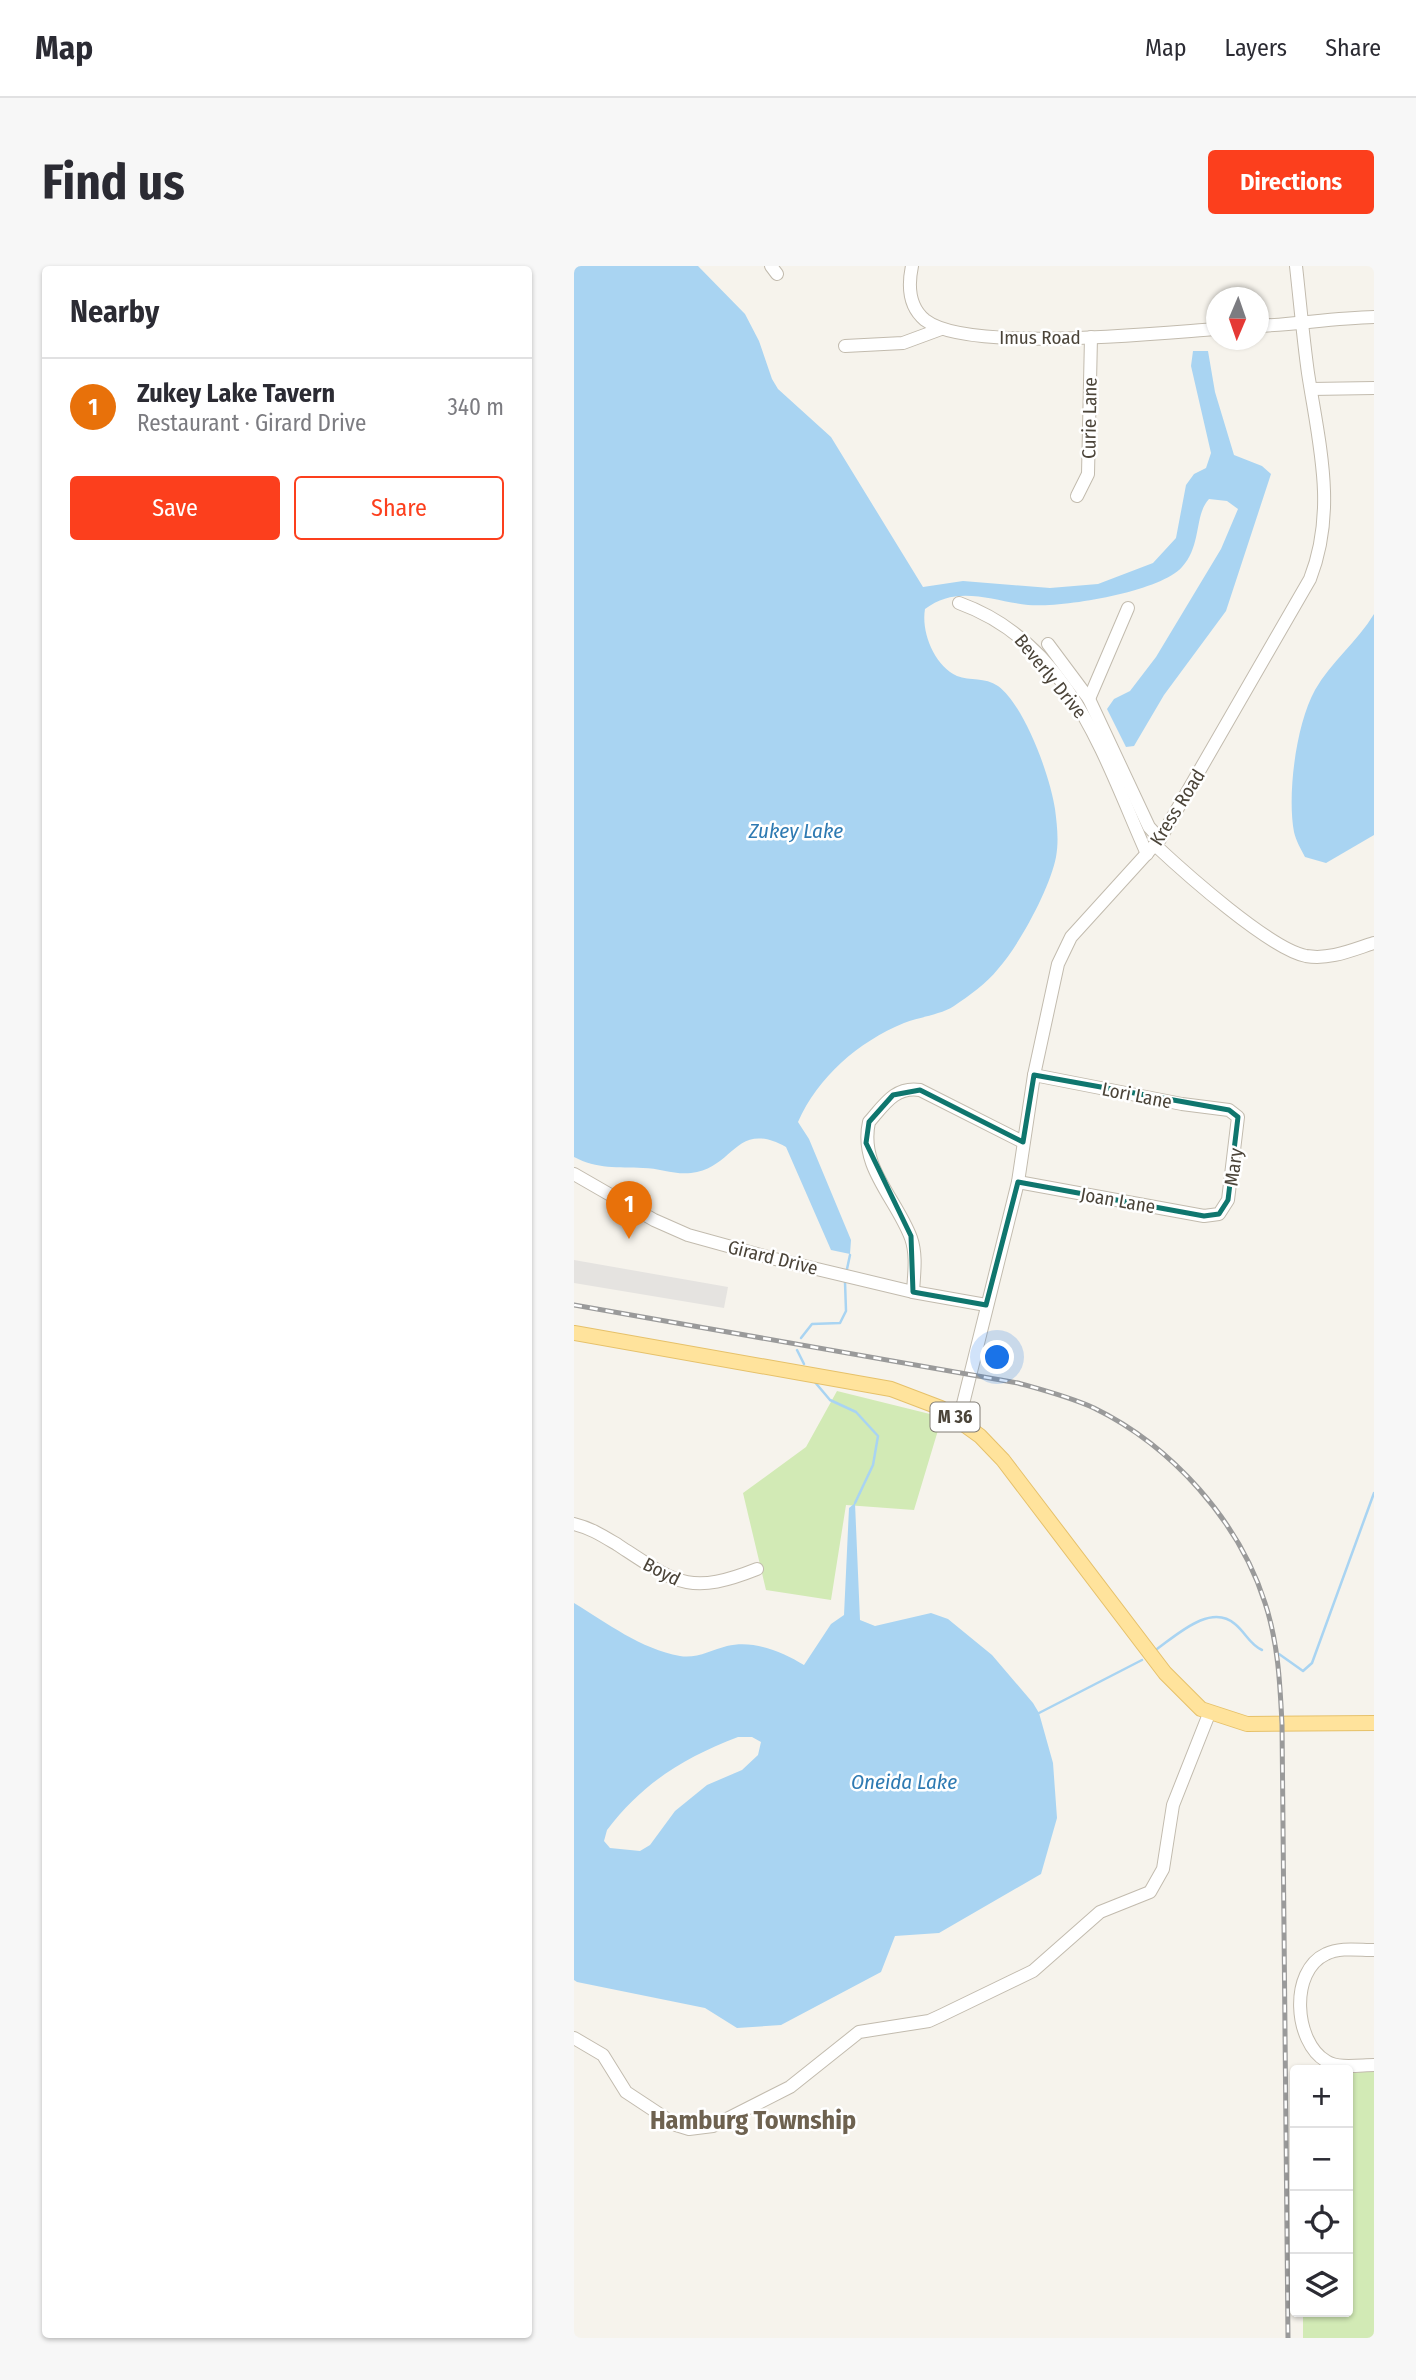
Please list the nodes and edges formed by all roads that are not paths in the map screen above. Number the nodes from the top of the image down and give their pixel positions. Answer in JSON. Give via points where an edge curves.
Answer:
{"nodes":[{"id":1,"x":912,"y":266,"type":"edge"},
{"id":2,"x":1296,"y":266,"type":"edge"},
{"id":3,"x":1374,"y":317,"type":"edge"},
{"id":4,"x":1301,"y":324,"type":"junction"},
{"id":5,"x":1269,"y":325,"type":"edge"},
{"id":6,"x":941,"y":329,"type":"junction"},
{"id":7,"x":1206,"y":330,"type":"edge"},
{"id":8,"x":1091,"y":337,"type":"junction"},
{"id":9,"x":845,"y":346,"type":"dead end"},
{"id":10,"x":1374,"y":388,"type":"edge"},
{"id":11,"x":1311,"y":389,"type":"junction"},
{"id":12,"x":1077,"y":496,"type":"dead end"},
{"id":13,"x":959,"y":603,"type":"dead end"},
{"id":14,"x":1128,"y":608,"type":"dead end"},
{"id":15,"x":1048,"y":643,"type":"dead end"},
{"id":16,"x":1089,"y":699,"type":"junction"},
{"id":17,"x":1154,"y":846,"type":"junction"},
{"id":18,"x":1374,"y":943,"type":"edge"},
{"id":19,"x":1034,"y":1075,"type":"junction"},
{"id":20,"x":1238,"y":1117,"type":"joint"},
{"id":21,"x":1023,"y":1142,"type":"junction"},
{"id":22,"x":574,"y":1174,"type":"edge"},
{"id":23,"x":1018,"y":1182,"type":"junction"},
{"id":24,"x":1219,"y":1214,"type":"joint"},
{"id":25,"x":913,"y":1292,"type":"junction"},
{"id":26,"x":986,"y":1305,"type":"junction"},
{"id":27,"x":574,"y":1333,"type":"edge"},
{"id":28,"x":959,"y":1420,"type":"junction"},
{"id":29,"x":574,"y":1524,"type":"edge"},
{"id":30,"x":757,"y":1569,"type":"dead end"},
{"id":31,"x":1209,"y":1714,"type":"junction"},
{"id":32,"x":1374,"y":1723,"type":"edge"},
{"id":33,"x":1374,"y":1950,"type":"edge"},
{"id":34,"x":574,"y":2038,"type":"edge"},
{"id":35,"x":1374,"y":2066,"type":"edge"}],
"edges":[{"from":1,"to":6,"type":"street","name":"Imus Road","via":[[909,292],[915,306],[923,319]]},
{"from":2,"to":4,"type":"street","name":"Kress Road"},
{"from":3,"to":4,"type":"street","via":[[1323,318]]},
{"from":4,"to":5,"type":"street"},
{"from":4,"to":11,"type":"street","name":"Kress Road"},
{"from":6,"to":8,"type":"street","name":"Imus Road","via":[[980,338]]},
{"from":6,"to":9,"type":"street","via":[[903,343]]},
{"from":7,"to":8,"type":"street","name":"Imus Road"},
{"from":8,"to":12,"type":"street","name":"Curie Lane","via":[[1088,474]]},
{"from":10,"to":11,"type":"street"},
{"from":11,"to":17,"type":"street","name":"Kress Road","via":[[1325,488],[1321,549],[1310,579]]},
{"from":13,"to":17,"type":"street","name":"Beverly Drive","via":[[1018,633],[1083,709]]},
{"from":14,"to":16,"type":"street"},
{"from":15,"to":16,"type":"street"},
{"from":16,"to":17,"type":"street"},
{"from":17,"to":18,"type":"street","via":[[1279,946],[1306,956],[1328,957]]},
{"from":17,"to":19,"type":"street","name":"Kress Road","via":[[1071,937],[1056,973]]},
{"from":19,"to":20,"type":"street","name":"Lori Lane","via":[[1230,1110]]},
{"from":19,"to":21,"type":"street","name":"Kress Road"},
{"from":20,"to":24,"type":"street","name":"Mary","via":[[1228,1200]]},
{"from":21,"to":23,"type":"street","name":"Kress Road"},
{"from":21,"to":25,"type":"street","via":[[911,1088],[893,1095],[869,1122],[868,1156],[913,1244]]},
{"from":22,"to":25,"type":"street","name":"Girard Drive","via":[[688,1235]]},
{"from":23,"to":24,"type":"street","name":"Joan Lane","via":[[1204,1216]]},
{"from":23,"to":26,"type":"street","name":"Kress Road"},
{"from":25,"to":26,"type":"street","name":"Girard Drive"},
{"from":26,"to":28,"type":"street","name":"Kress Road"},
{"from":27,"to":28,"type":"main road","number":"M 36","via":[[871,1384],[919,1398]]},
{"from":28,"to":31,"type":"main road","number":"M 36","via":[[1003,1460],[1165,1673]]},
{"from":29,"to":30,"type":"street","name":"Boyd","via":[[599,1533],[684,1583],[718,1583]]},
{"from":31,"to":32,"type":"main road","number":"M 36","via":[[1247,1724]]},
{"from":31,"to":34,"type":"street","via":[[1174,1805],[1163,1869],[1150,1892],[1100,1912],[1033,1971],[929,2021],[859,2032],[790,2087],[700,2129],[676,2125],[626,2092],[603,2055]]},
{"from":33,"to":35,"type":"street","via":[[1325,1954],[1310,1967],[1302,1989],[1304,2036],[1312,2050],[1330,2063]]}]}
